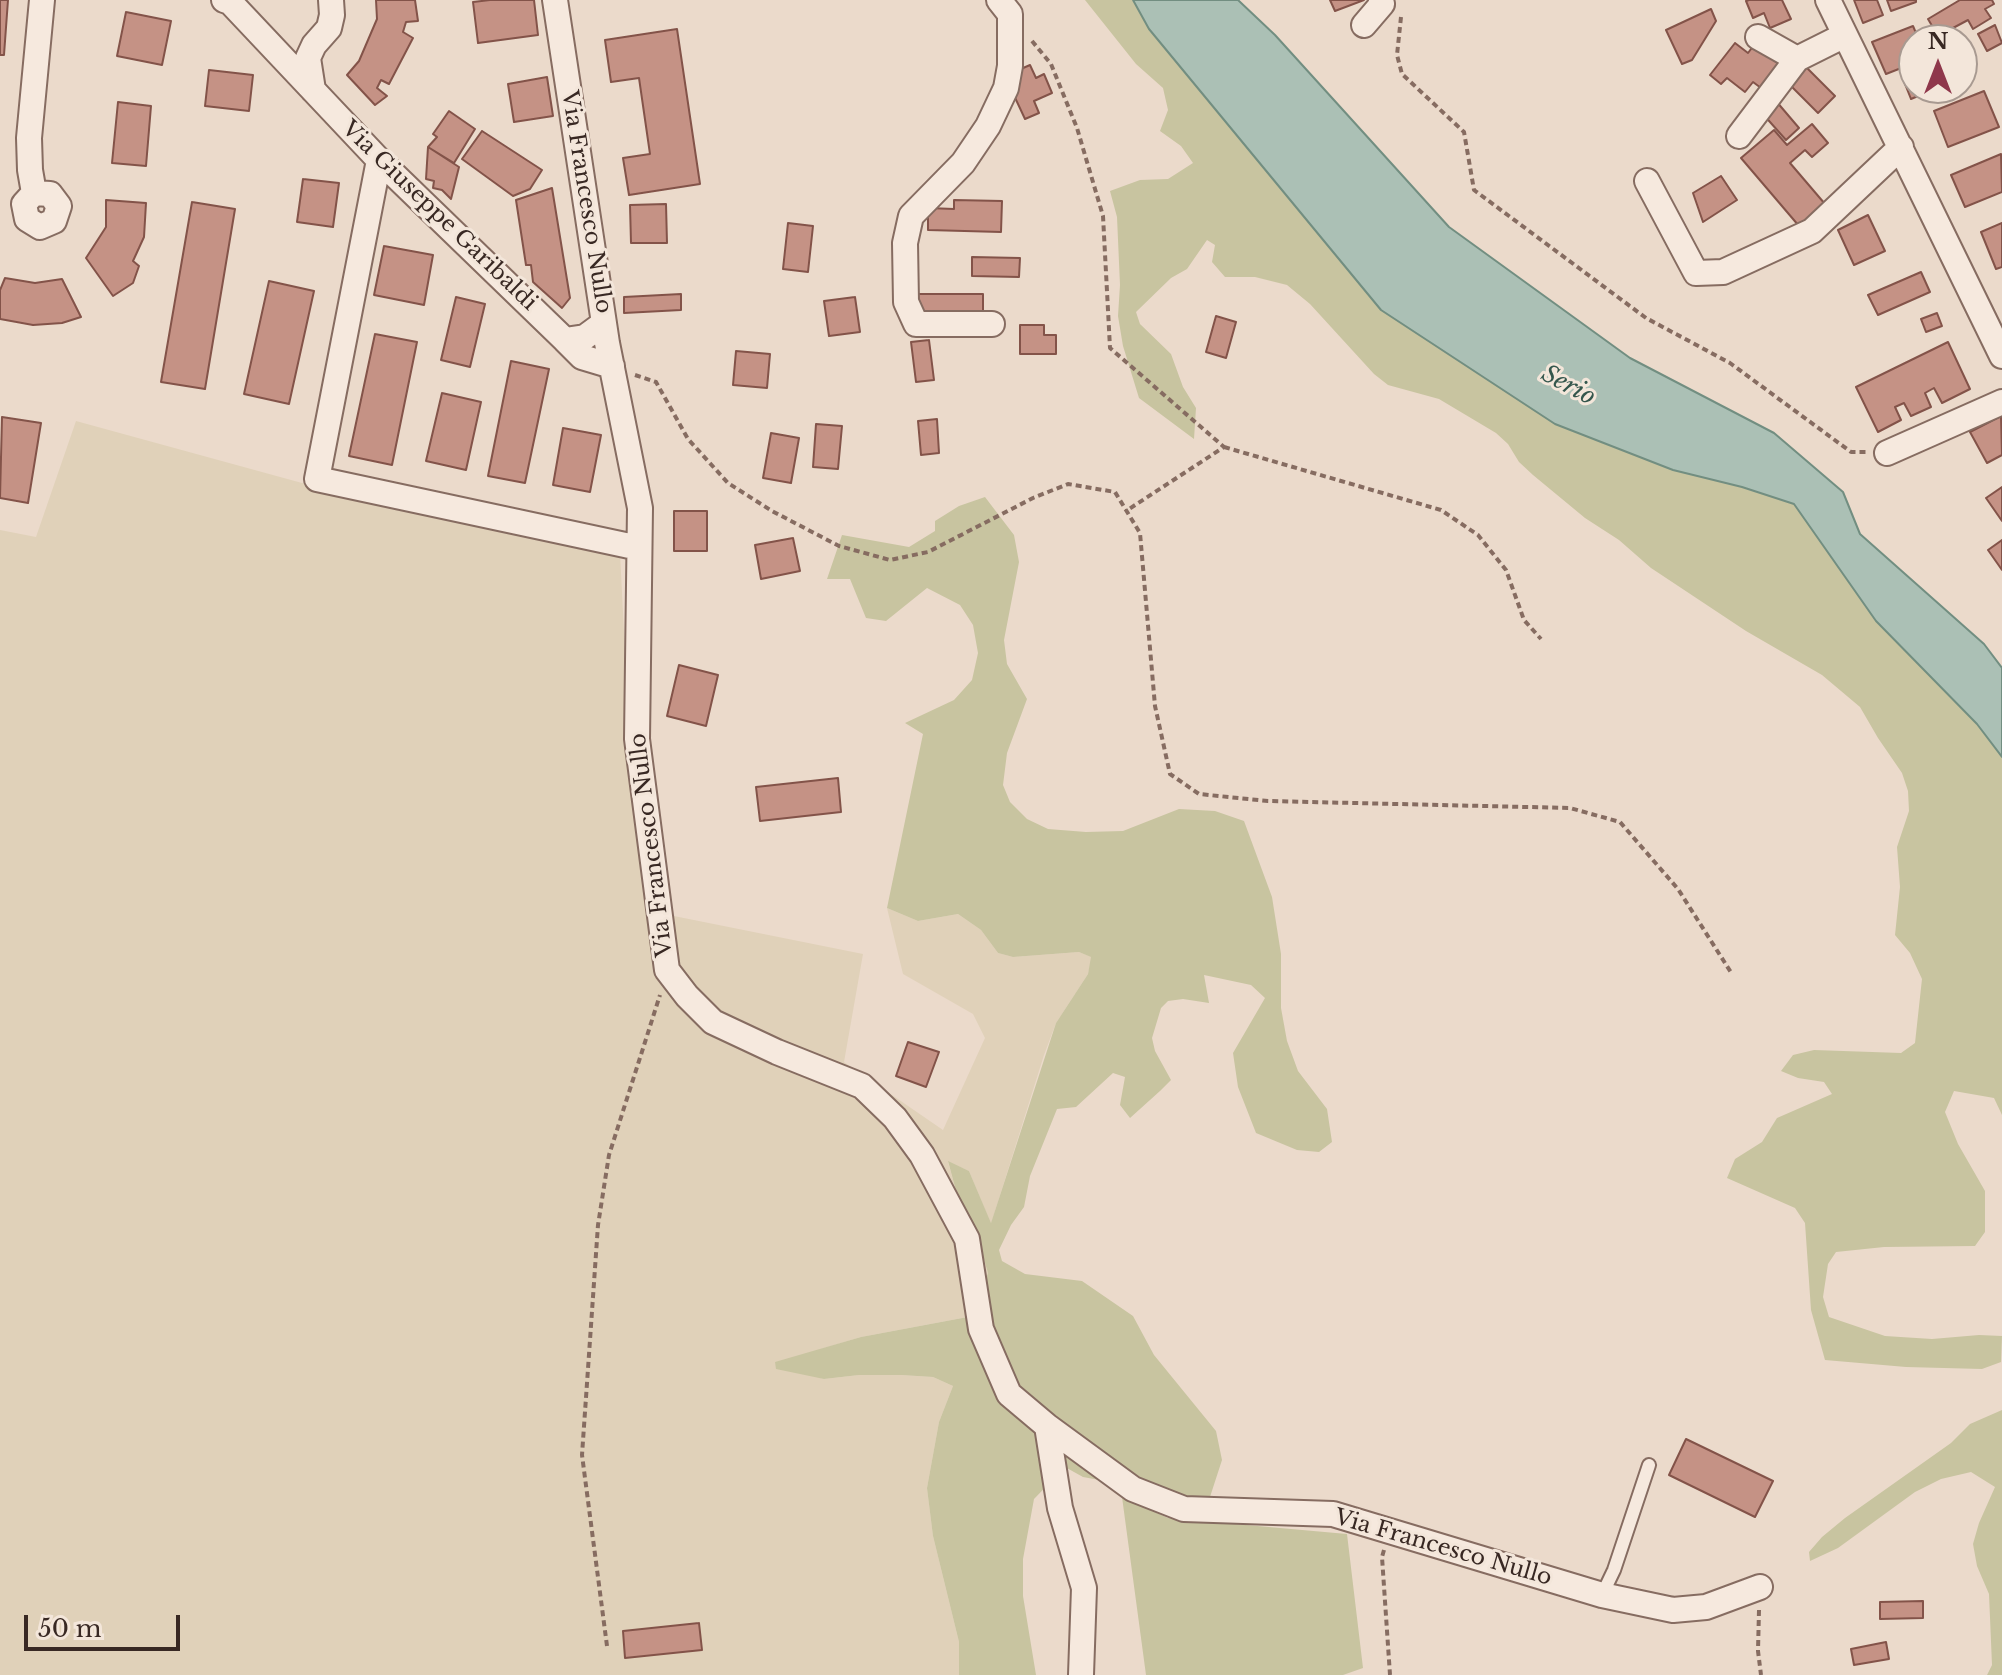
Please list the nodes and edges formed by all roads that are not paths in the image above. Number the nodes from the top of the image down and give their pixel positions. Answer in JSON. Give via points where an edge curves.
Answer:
{"nodes":[{"id":1,"x":42,"y":0,"type":"edge"},
{"id":2,"x":331,"y":0,"type":"edge"},
{"id":3,"x":555,"y":0,"type":"edge"},
{"id":4,"x":1828,"y":0,"type":"edge"},
{"id":5,"x":229,"y":1,"type":"edge"},
{"id":6,"x":1382,"y":2,"type":"edge"},
{"id":7,"x":1004,"y":7,"type":"edge"},
{"id":8,"x":1364,"y":25,"type":"dead end"},
{"id":9,"x":1845,"y":35,"type":"junction"},
{"id":10,"x":1758,"y":37,"type":"dead end"},
{"id":11,"x":1797,"y":59,"type":"junction"},
{"id":12,"x":314,"y":92,"type":"junction"},
{"id":13,"x":1739,"y":136,"type":"dead end"},
{"id":14,"x":1901,"y":147,"type":"junction"},
{"id":15,"x":379,"y":160,"type":"junction"},
{"id":16,"x":1647,"y":181,"type":"dead end"},
{"id":17,"x":34,"y":193,"type":"dead end"},
{"id":18,"x":1992,"y":315,"type":"edge"},
{"id":19,"x":604,"y":323,"type":"junction"},
{"id":20,"x":992,"y":324,"type":"dead end"},
{"id":21,"x":565,"y":340,"type":"junction"},
{"id":22,"x":2002,"y":356,"type":"edge"},
{"id":23,"x":612,"y":366,"type":"junction"},
{"id":24,"x":2002,"y":402,"type":"edge"},
{"id":25,"x":1887,"y":453,"type":"dead end"},
{"id":26,"x":639,"y":548,"type":"junction"},
{"id":27,"x":1047,"y":1426,"type":"junction"},
{"id":28,"x":1649,"y":1465,"type":"dead end"},
{"id":29,"x":1760,"y":1587,"type":"road end"},
{"id":30,"x":1602,"y":1595,"type":"junction"},
{"id":31,"x":1081,"y":1675,"type":"edge"}],
"edges":[{"from":1,"to":17,"type":"street","via":[[29,138]]},
{"from":2,"to":12,"type":"street","via":[[329,28],[308,58]]},
{"from":3,"to":19,"type":"street","name":"Via Francesco Nullo"},
{"from":4,"to":9,"type":"street"},
{"from":5,"to":12,"type":"street","name":"Via Giuseppe Garibaldi"},
{"from":6,"to":8,"type":"street"},
{"from":7,"to":20,"type":"street","via":[[1010,66],[1006,88],[963,163],[911,216],[905,243],[906,302],[916,324]]},
{"from":9,"to":11,"type":"street"},
{"from":9,"to":14,"type":"street"},
{"from":10,"to":11,"type":"street"},
{"from":11,"to":13,"type":"street"},
{"from":12,"to":15,"type":"street","name":"Via Giuseppe Garibaldi"},
{"from":14,"to":16,"type":"street","via":[[1812,231],[1723,272],[1696,273]]},
{"from":14,"to":18,"type":"street"},
{"from":15,"to":21,"type":"street","name":"Via Giuseppe Garibaldi"},
{"from":15,"to":26,"type":"street","via":[[317,479]]},
{"from":18,"to":22,"type":"street"},
{"from":19,"to":21,"type":"street","via":[[585,337]]},
{"from":19,"to":23,"type":"street","name":"Via Francesco Nullo"},
{"from":21,"to":23,"type":"street","name":"Via Giuseppe Garibaldi","via":[[582,357]]},
{"from":23,"to":26,"type":"street","name":"Via Francesco Nullo","via":[[640,508]]},
{"from":24,"to":25,"type":"street"},
{"from":26,"to":27,"type":"street","name":"Via Francesco Nullo","via":[[637,739],[667,970],[713,1022],[862,1086],[895,1118],[922,1155],[967,1239],[981,1329],[1009,1394]]},
{"from":27,"to":30,"type":"street","name":"Via Francesco Nullo","via":[[1133,1489],[1184,1509],[1333,1514]]},
{"from":27,"to":31,"type":"street","via":[[1060,1508],[1084,1588]]},
{"from":28,"to":30,"type":"lane"},
{"from":29,"to":30,"type":"street","name":"Via Francesco Nullo","via":[[1706,1607],[1673,1610]]}]}
